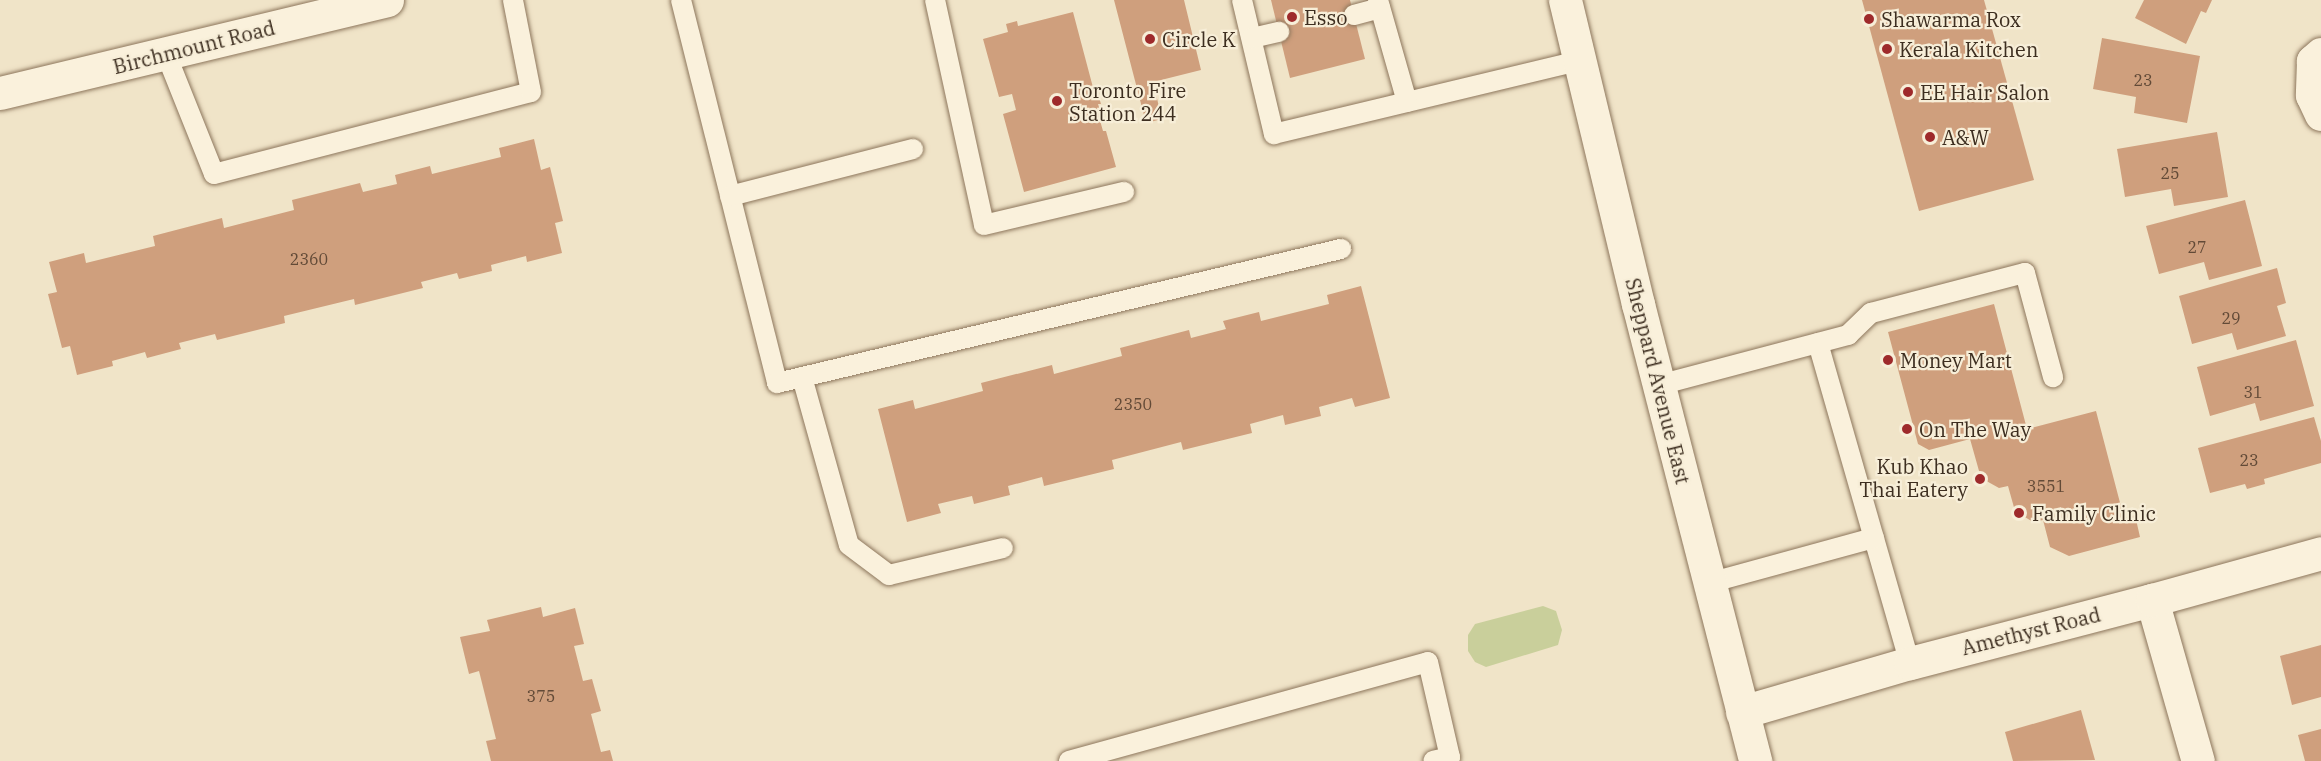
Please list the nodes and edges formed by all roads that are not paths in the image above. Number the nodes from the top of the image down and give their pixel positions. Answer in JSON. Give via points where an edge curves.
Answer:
{"nodes":[{"id":1,"x":387,"y":0,"type":"edge"},
{"id":2,"x":513,"y":0,"type":"edge"},
{"id":3,"x":681,"y":0,"type":"edge"},
{"id":4,"x":934,"y":0,"type":"edge"},
{"id":5,"x":1242,"y":0,"type":"edge"},
{"id":6,"x":1565,"y":0,"type":"edge"},
{"id":7,"x":1379,"y":4,"type":"edge"},
{"id":8,"x":1354,"y":15,"type":"dead end"},
{"id":9,"x":1279,"y":32,"type":"dead end"},
{"id":10,"x":1251,"y":38,"type":"junction"},
{"id":11,"x":166,"y":54,"type":"junction"},
{"id":12,"x":2321,"y":54,"type":"edge"},
{"id":13,"x":1580,"y":61,"type":"junction"},
{"id":14,"x":0,"y":93,"type":"edge"},
{"id":15,"x":1407,"y":102,"type":"junction"},
{"id":16,"x":2321,"y":114,"type":"edge"},
{"id":17,"x":913,"y":149,"type":"dead end"},
{"id":18,"x":1124,"y":192,"type":"dead end"},
{"id":19,"x":730,"y":196,"type":"junction"},
{"id":20,"x":1341,"y":249,"type":"dead end"},
{"id":21,"x":1818,"y":344,"type":"junction"},
{"id":22,"x":2053,"y":377,"type":"dead end"},
{"id":23,"x":802,"y":378,"type":"junction"},
{"id":24,"x":1659,"y":385,"type":"junction"},
{"id":25,"x":1874,"y":538,"type":"junction"},
{"id":26,"x":1004,"y":548,"type":"dead end"},
{"id":27,"x":2321,"y":553,"type":"edge"},
{"id":28,"x":1709,"y":583,"type":"junction"},
{"id":29,"x":2151,"y":600,"type":"junction"},
{"id":30,"x":1910,"y":663,"type":"junction"},
{"id":31,"x":1742,"y":712,"type":"junction"},
{"id":32,"x":1069,"y":761,"type":"edge"},
{"id":33,"x":1434,"y":761,"type":"edge"},
{"id":34,"x":1755,"y":761,"type":"edge"},
{"id":35,"x":2198,"y":761,"type":"edge"}],
"edges":[{"from":1,"to":11,"type":"main road","name":"Birchmount Road"},
{"from":2,"to":11,"type":"lane","via":[[531,92],[214,174]]},
{"from":3,"to":19,"type":"lane"},
{"from":4,"to":18,"type":"lane","via":[[984,225]]},
{"from":5,"to":10,"type":"lane"},
{"from":6,"to":13,"type":"main road","name":"Sheppard Avenue East"},
{"from":7,"to":8,"type":"lane"},
{"from":7,"to":15,"type":"lane"},
{"from":9,"to":10,"type":"lane"},
{"from":10,"to":15,"type":"lane","via":[[1274,134]]},
{"from":11,"to":14,"type":"main road","name":"Birchmount Road"},
{"from":12,"to":16,"type":"main road","via":[[2313,61],[2312,95]]},
{"from":13,"to":15,"type":"lane"},
{"from":13,"to":24,"type":"main road","name":"Sheppard Avenue East"},
{"from":17,"to":19,"type":"lane"},
{"from":19,"to":23,"type":"lane","via":[[777,383]]},
{"from":20,"to":23,"type":"lane"},
{"from":21,"to":22,"type":"lane","via":[[1848,335],[1871,313],[2025,273]]},
{"from":21,"to":24,"type":"lane"},
{"from":21,"to":25,"type":"lane"},
{"from":23,"to":26,"type":"lane","via":[[849,545],[889,575]]},
{"from":24,"to":28,"type":"main road","name":"Sheppard Avenue East"},
{"from":25,"to":28,"type":"lane"},
{"from":25,"to":30,"type":"lane"},
{"from":27,"to":29,"type":"main road","name":"Amethyst Road"},
{"from":28,"to":31,"type":"main road","name":"Sheppard Avenue East"},
{"from":29,"to":30,"type":"main road","name":"Amethyst Road"},
{"from":29,"to":35,"type":"main road"},
{"from":30,"to":31,"type":"main road","name":"Amethyst Road"},
{"from":31,"to":34,"type":"main road","name":"Sheppard Avenue East"},
{"from":32,"to":33,"type":"lane","via":[[1428,662],[1450,757]]}]}
